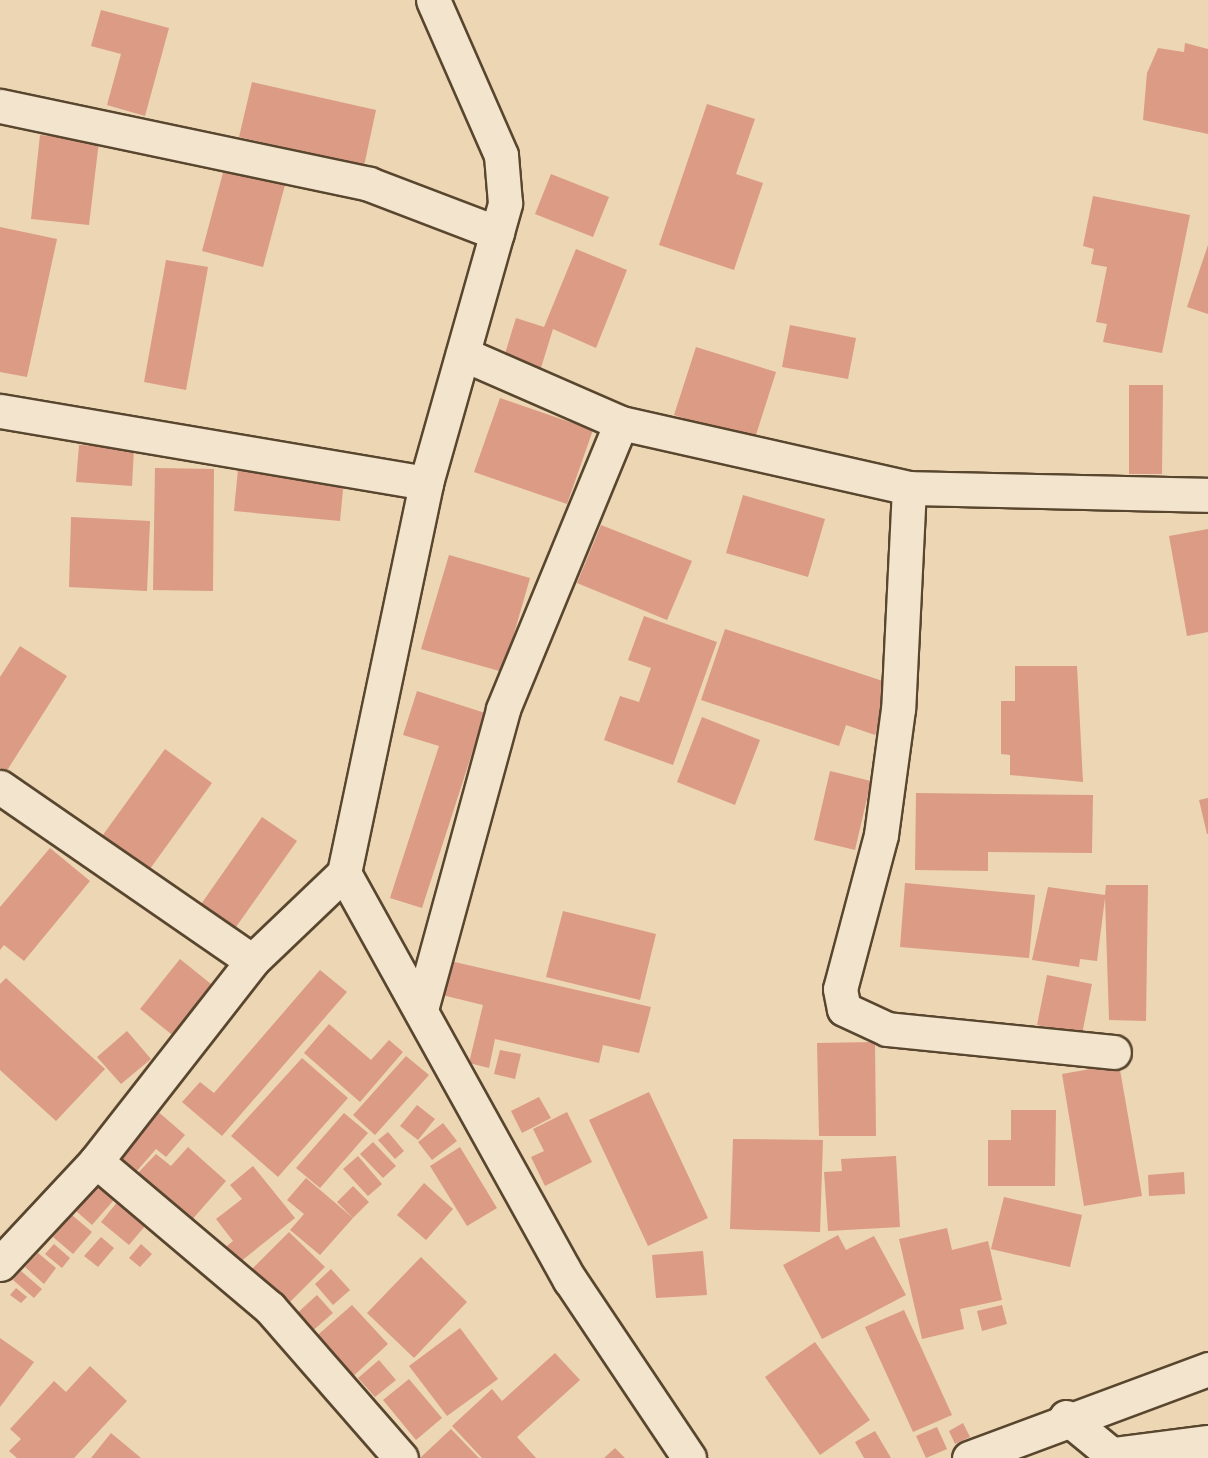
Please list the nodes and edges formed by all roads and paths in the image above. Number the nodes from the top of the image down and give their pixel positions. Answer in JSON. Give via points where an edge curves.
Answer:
{"nodes":[{"id":1,"x":433,"y":0,"type":"edge"},
{"id":2,"x":0,"y":106,"type":"edge"},
{"id":3,"x":497,"y":233,"type":"junction"},
{"id":4,"x":463,"y":354,"type":"junction"},
{"id":5,"x":0,"y":411,"type":"edge"},
{"id":6,"x":621,"y":423,"type":"junction"},
{"id":7,"x":426,"y":483,"type":"junction"},
{"id":8,"x":909,"y":488,"type":"junction"},
{"id":9,"x":1208,"y":495,"type":"edge"},
{"id":10,"x":0,"y":787,"type":"edge"},
{"id":11,"x":344,"y":873,"type":"junction"},
{"id":12,"x":252,"y":961,"type":"junction"},
{"id":13,"x":422,"y":1006,"type":"junction"},
{"id":14,"x":1114,"y":1052,"type":"dead end"},
{"id":15,"x":96,"y":1161,"type":"junction"},
{"id":16,"x":0,"y":1264,"type":"edge"},
{"id":17,"x":1208,"y":1369,"type":"edge"},
{"id":18,"x":1066,"y":1417,"type":"junction"},
{"id":19,"x":1208,"y":1442,"type":"edge"},
{"id":20,"x":1114,"y":1456,"type":"edge"},
{"id":21,"x":401,"y":1458,"type":"edge"},
{"id":22,"x":689,"y":1458,"type":"edge"},
{"id":23,"x":969,"y":1458,"type":"edge"}],
"edges":[{"from":1,"to":3,"type":"street","via":[[501,155],[505,203]]},
{"from":2,"to":3,"type":"street","via":[[369,184]]},
{"from":3,"to":4,"type":"street"},
{"from":4,"to":6,"type":"street"},
{"from":4,"to":7,"type":"street"},
{"from":5,"to":7,"type":"street"},
{"from":6,"to":8,"type":"street"},
{"from":6,"to":13,"type":"street","via":[[503,709]]},
{"from":7,"to":11,"type":"street"},
{"from":8,"to":9,"type":"street"},
{"from":8,"to":14,"type":"street","via":[[898,709],[881,835],[840,989],[844,1009],[887,1028]]},
{"from":10,"to":12,"type":"street"},
{"from":11,"to":12,"type":"street"},
{"from":11,"to":13,"type":"street"},
{"from":12,"to":15,"type":"street"},
{"from":13,"to":22,"type":"street","via":[[570,1280]]},
{"from":15,"to":16,"type":"street"},
{"from":15,"to":21,"type":"street","via":[[270,1308]]},
{"from":17,"to":18,"type":"street"},
{"from":18,"to":20,"type":"street"},
{"from":18,"to":23,"type":"street"},
{"from":19,"to":20,"type":"street"}]}
